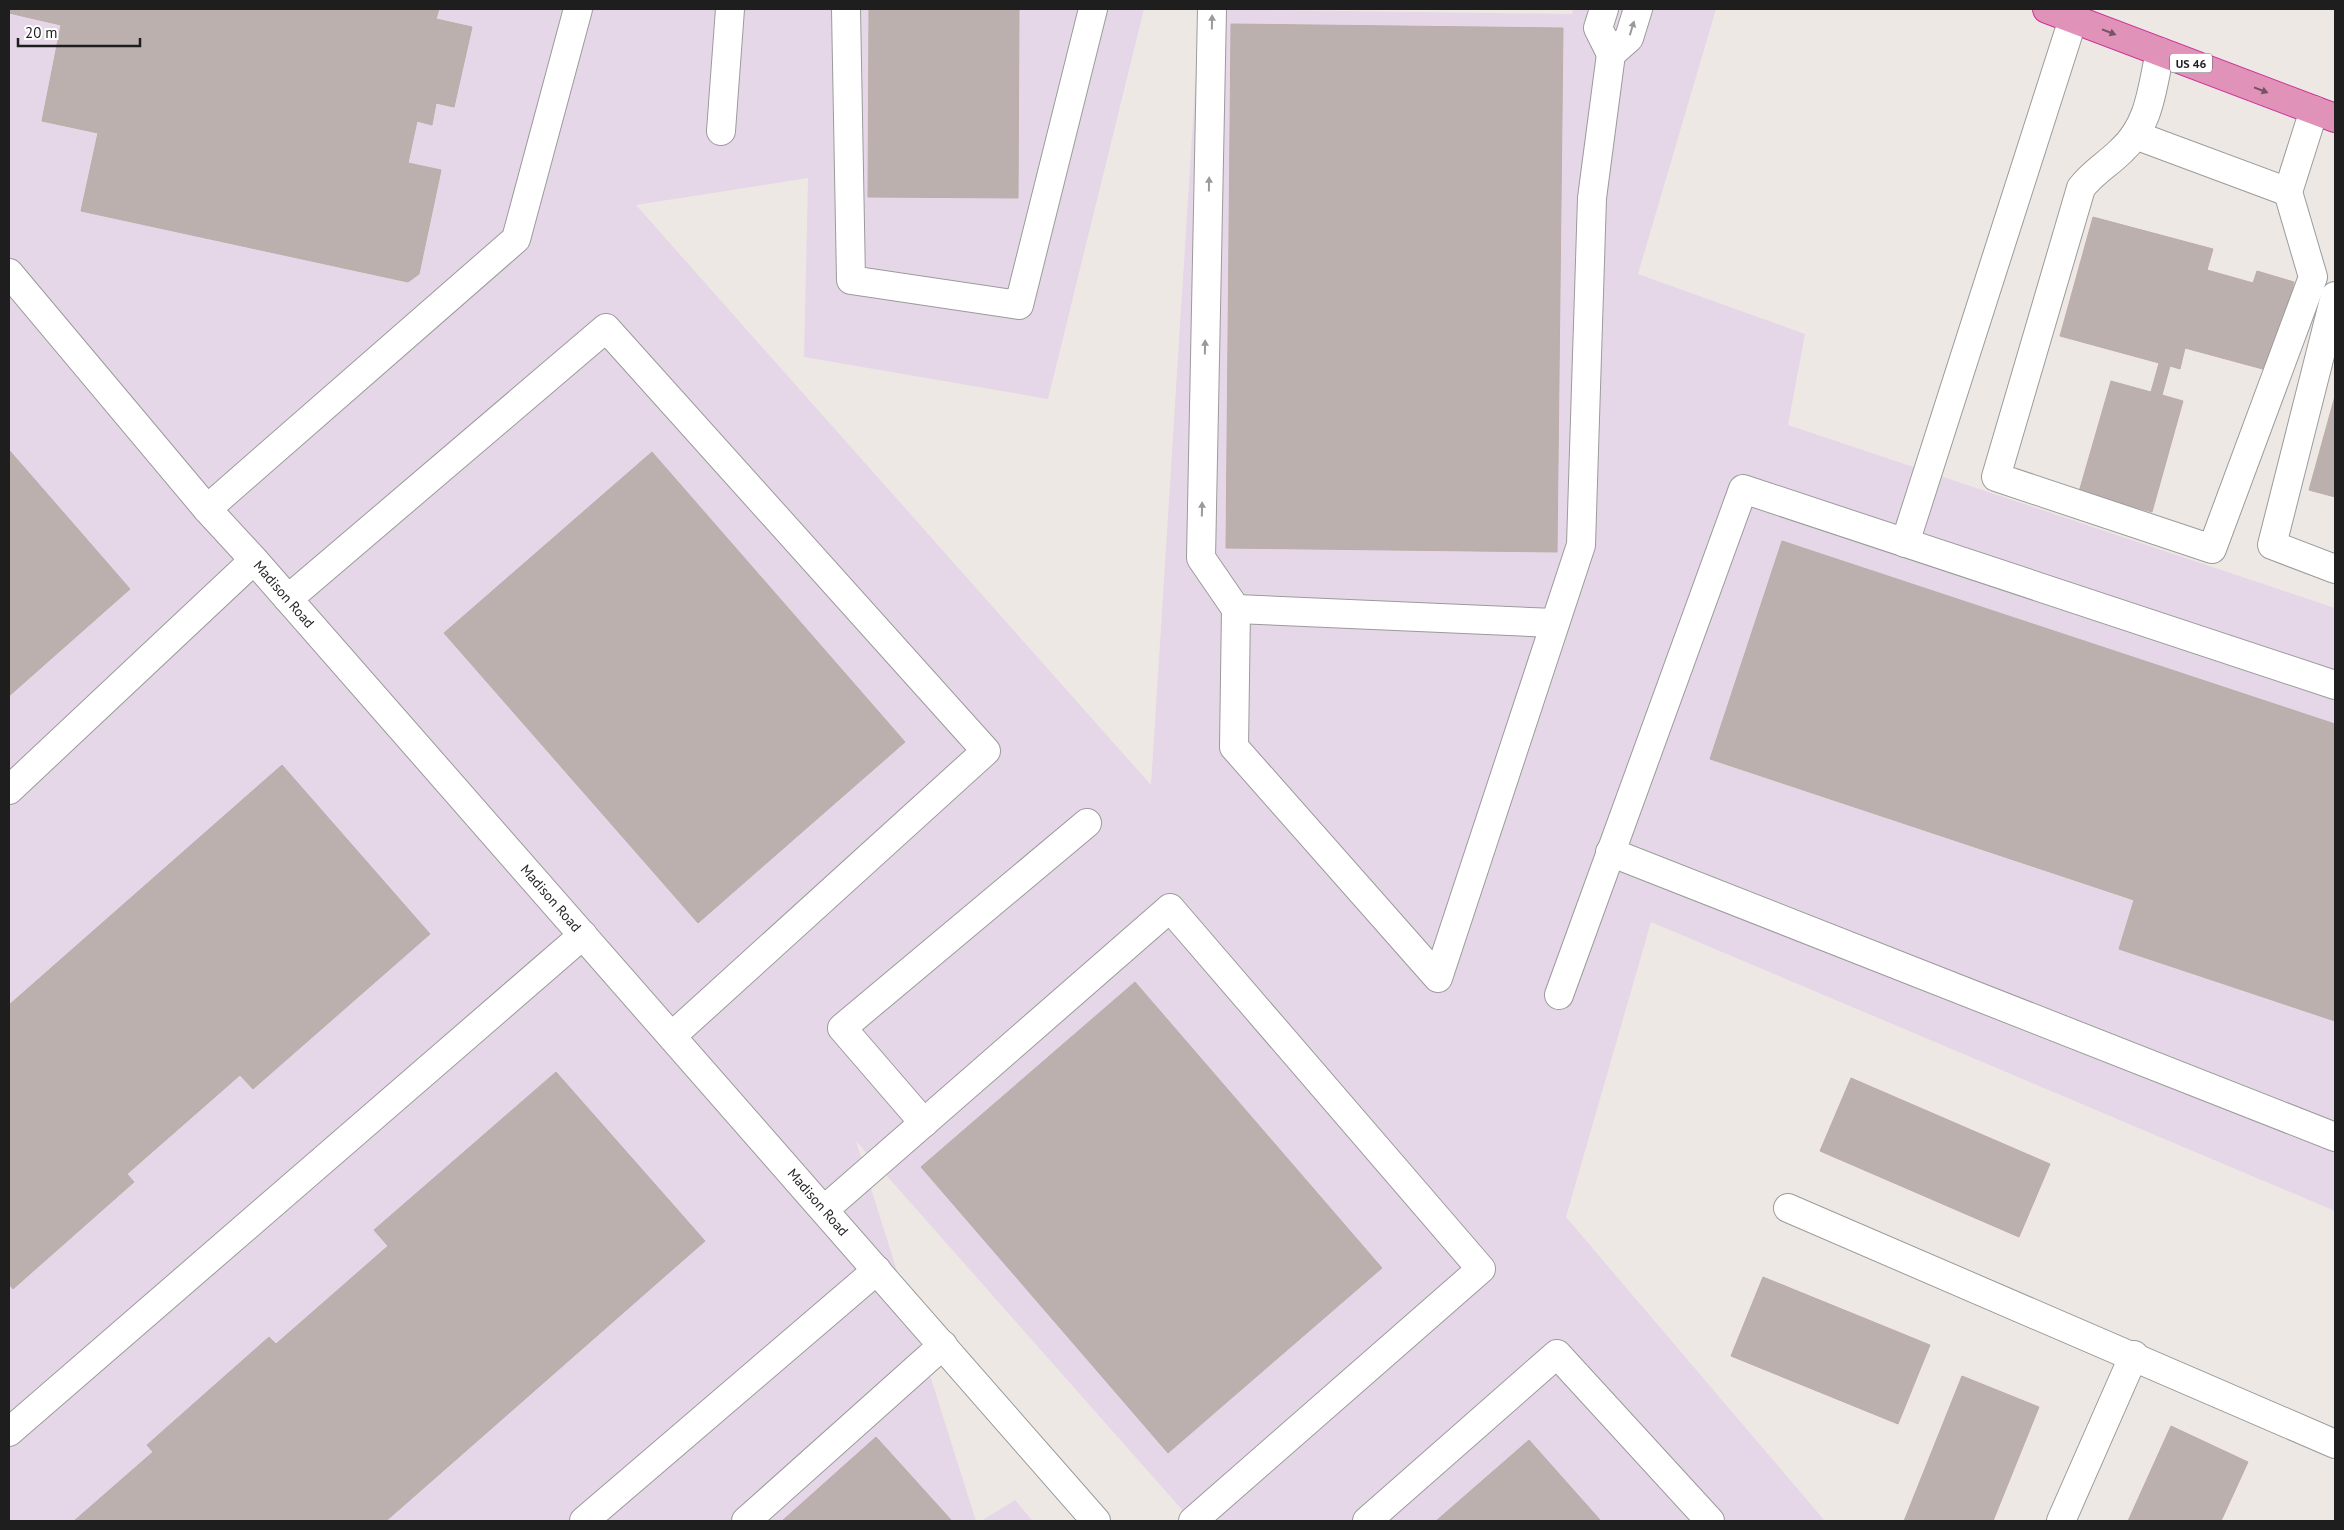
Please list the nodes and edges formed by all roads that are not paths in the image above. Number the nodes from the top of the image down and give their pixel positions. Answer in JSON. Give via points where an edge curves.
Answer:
{"nodes":[{"id":1,"x":578,"y":9,"type":"edge"},
{"id":2,"x":730,"y":9,"type":"edge"},
{"id":3,"x":846,"y":9,"type":"edge"},
{"id":4,"x":1093,"y":9,"type":"edge"},
{"id":5,"x":1212,"y":9,"type":"edge"},
{"id":6,"x":1604,"y":9,"type":"edge"},
{"id":7,"x":1638,"y":9,"type":"edge"},
{"id":8,"x":2047,"y":9,"type":"edge"},
{"id":9,"x":2073,"y":19,"type":"junction"},
{"id":10,"x":2160,"y":52,"type":"junction"},
{"id":11,"x":1611,"y":54,"type":"junction"},
{"id":12,"x":2325,"y":114,"type":"edge"},
{"id":13,"x":721,"y":131,"type":"dead end"},
{"id":14,"x":2135,"y":135,"type":"junction"},
{"id":15,"x":2288,"y":192,"type":"junction"},
{"id":16,"x":9,"y":273,"type":"edge"},
{"id":17,"x":2335,"y":296,"type":"edge"},
{"id":18,"x":207,"y":509,"type":"junction"},
{"id":19,"x":1905,"y":543,"type":"junction"},
{"id":20,"x":254,"y":560,"type":"junction"},
{"id":21,"x":2335,"y":569,"type":"edge"},
{"id":22,"x":288,"y":599,"type":"junction"},
{"id":23,"x":1236,"y":609,"type":"junction"},
{"id":24,"x":1555,"y":623,"type":"junction"},
{"id":25,"x":2335,"y":685,"type":"edge"},
{"id":26,"x":9,"y":790,"type":"edge"},
{"id":27,"x":1086,"y":823,"type":"dead end"},
{"id":28,"x":1610,"y":852,"type":"junction"},
{"id":29,"x":583,"y":935,"type":"junction"},
{"id":30,"x":1559,"y":995,"type":"dead end"},
{"id":31,"x":672,"y":1036,"type":"junction"},
{"id":32,"x":924,"y":1123,"type":"junction"},
{"id":33,"x":2335,"y":1137,"type":"edge"},
{"id":34,"x":1788,"y":1208,"type":"dead end"},
{"id":35,"x":825,"y":1209,"type":"junction"},
{"id":36,"x":877,"y":1270,"type":"junction"},
{"id":37,"x":943,"y":1345,"type":"junction"},
{"id":38,"x":2134,"y":1355,"type":"junction"},
{"id":39,"x":9,"y":1432,"type":"edge"},
{"id":40,"x":2335,"y":1444,"type":"edge"},
{"id":41,"x":584,"y":1521,"type":"edge"},
{"id":42,"x":746,"y":1521,"type":"edge"},
{"id":43,"x":1096,"y":1521,"type":"edge"},
{"id":44,"x":1193,"y":1521,"type":"edge"},
{"id":45,"x":1367,"y":1521,"type":"edge"},
{"id":46,"x":1710,"y":1521,"type":"edge"},
{"id":47,"x":2061,"y":1521,"type":"edge"}],
"edges":[{"from":1,"to":18,"type":"street","via":[[516,239]]},
{"from":2,"to":13,"type":"street"},
{"from":3,"to":4,"type":"street","via":[[851,280],[1019,305]]},
{"from":23,"to":5,"type":"street","one_way":true,"via":[[1201,558]]},
{"from":6,"to":11,"type":"street","via":[[1598,28]]},
{"from":11,"to":7,"type":"street","one_way":true,"via":[[1629,38]]},
{"from":8,"to":9,"type":"highway","number":"US 46"},
{"from":9,"to":10,"type":"highway","number":"US 46","one_way":true},
{"from":9,"to":19,"type":"street"},
{"from":10,"to":12,"type":"highway","number":"US 46","one_way":true},
{"from":10,"to":14,"type":"street","via":[[2144,122]]},
{"from":11,"to":24,"type":"street","via":[[1592,198],[1581,545]]},
{"from":12,"to":15,"type":"street"},
{"from":14,"to":15,"type":"street"},
{"from":14,"to":15,"type":"street","via":[[2122,151],[2091,174],[2081,188],[1996,477],[2212,548],[2313,277]]},
{"from":16,"to":18,"type":"street","name":"Madison Road"},
{"from":17,"to":21,"type":"street","via":[[2272,545]]},
{"from":18,"to":20,"type":"street","name":"Madison Road"},
{"from":19,"to":25,"type":"street"},
{"from":19,"to":28,"type":"street","via":[[1743,489]]},
{"from":20,"to":22,"type":"street","name":"Madison Road"},
{"from":20,"to":26,"type":"street"},
{"from":22,"to":29,"type":"street","name":"Madison Road"},
{"from":22,"to":31,"type":"street","via":[[606,328],[986,751]]},
{"from":23,"to":24,"type":"street"},
{"from":23,"to":24,"type":"street","via":[[1234,746],[1438,978]]},
{"from":27,"to":32,"type":"street","via":[[842,1028]]},
{"from":28,"to":30,"type":"street"},
{"from":28,"to":33,"type":"street"},
{"from":29,"to":31,"type":"street","name":"Madison Road"},
{"from":29,"to":39,"type":"street"},
{"from":31,"to":35,"type":"street","name":"Madison Road"},
{"from":32,"to":35,"type":"street"},
{"from":32,"to":44,"type":"street","via":[[1170,908],[1481,1269]]},
{"from":34,"to":38,"type":"street"},
{"from":35,"to":36,"type":"street","name":"Madison Road"},
{"from":36,"to":37,"type":"street","name":"Madison Road"},
{"from":36,"to":41,"type":"street"},
{"from":37,"to":42,"type":"street"},
{"from":37,"to":43,"type":"street","name":"Madison Road"},
{"from":38,"to":40,"type":"street"},
{"from":38,"to":47,"type":"street"},
{"from":45,"to":46,"type":"street","via":[[1558,1354]]}]}
